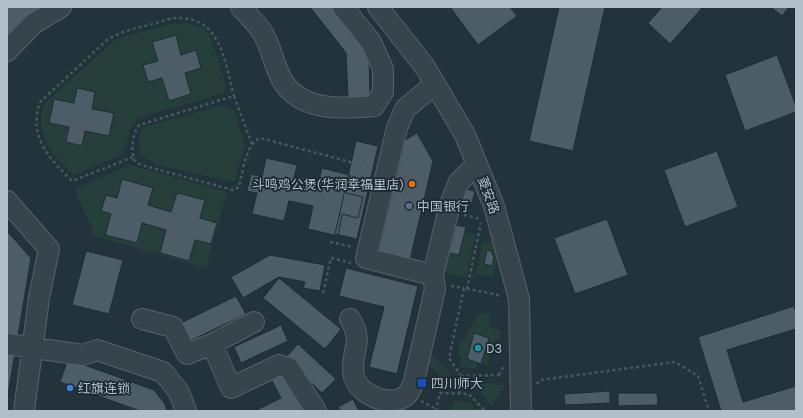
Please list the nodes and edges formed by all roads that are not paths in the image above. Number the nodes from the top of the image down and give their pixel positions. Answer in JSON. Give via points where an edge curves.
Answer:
{"nodes":[{"id":1,"x":61,"y":7,"type":"edge"},
{"id":2,"x":241,"y":7,"type":"edge"},
{"id":3,"x":343,"y":7,"type":"edge"},
{"id":4,"x":378,"y":7,"type":"edge"},
{"id":5,"x":7,"y":51,"type":"edge"},
{"id":6,"x":435,"y":84,"type":"junction"},
{"id":7,"x":477,"y":164,"type":"junction"},
{"id":8,"x":7,"y":201,"type":"edge"},
{"id":9,"x":433,"y":275,"type":"junction"},
{"id":10,"x":350,"y":319,"type":"dead end"},
{"id":11,"x":142,"y":320,"type":"dead end"},
{"id":12,"x":254,"y":322,"type":"dead end"},
{"id":13,"x":7,"y":344,"type":"edge"},
{"id":14,"x":212,"y":344,"type":"junction"},
{"id":15,"x":32,"y":348,"type":"junction"},
{"id":16,"x":521,"y":406,"type":"edge"},
{"id":17,"x":24,"y":411,"type":"edge"},
{"id":18,"x":186,"y":411,"type":"edge"},
{"id":19,"x":316,"y":411,"type":"edge"}],
"edges":[{"from":1,"to":5,"type":"street","via":[[33,24]]},
{"from":2,"to":3,"type":"street","via":[[264,35],[282,80],[297,97],[323,107],[374,106],[383,92],[383,69],[371,42]]},
{"from":4,"to":6,"type":"street","name":"菱安路","via":[[425,67]]},
{"from":6,"to":7,"type":"street","name":"菱安路","via":[[465,135]]},
{"from":6,"to":9,"type":"street","via":[[406,109],[398,128],[362,258]]},
{"from":7,"to":9,"type":"street","via":[[459,182],[448,211]]},
{"from":7,"to":16,"type":"street","name":"菱安路","via":[[494,206],[518,299],[513,368]]},
{"from":8,"to":15,"type":"street","via":[[49,249]]},
{"from":9,"to":10,"type":"street","via":[[435,289],[414,381],[409,394],[400,400],[388,402],[372,397],[356,383],[352,370],[357,331]]},
{"from":11,"to":14,"type":"street","via":[[173,327],[188,354]]},
{"from":12,"to":14,"type":"street"},
{"from":13,"to":15,"type":"street"},
{"from":14,"to":19,"type":"street","via":[[231,388],[280,365],[289,368]]},
{"from":15,"to":17,"type":"street"},
{"from":15,"to":18,"type":"street","via":[[84,354],[97,350],[163,372],[179,392]]}]}
